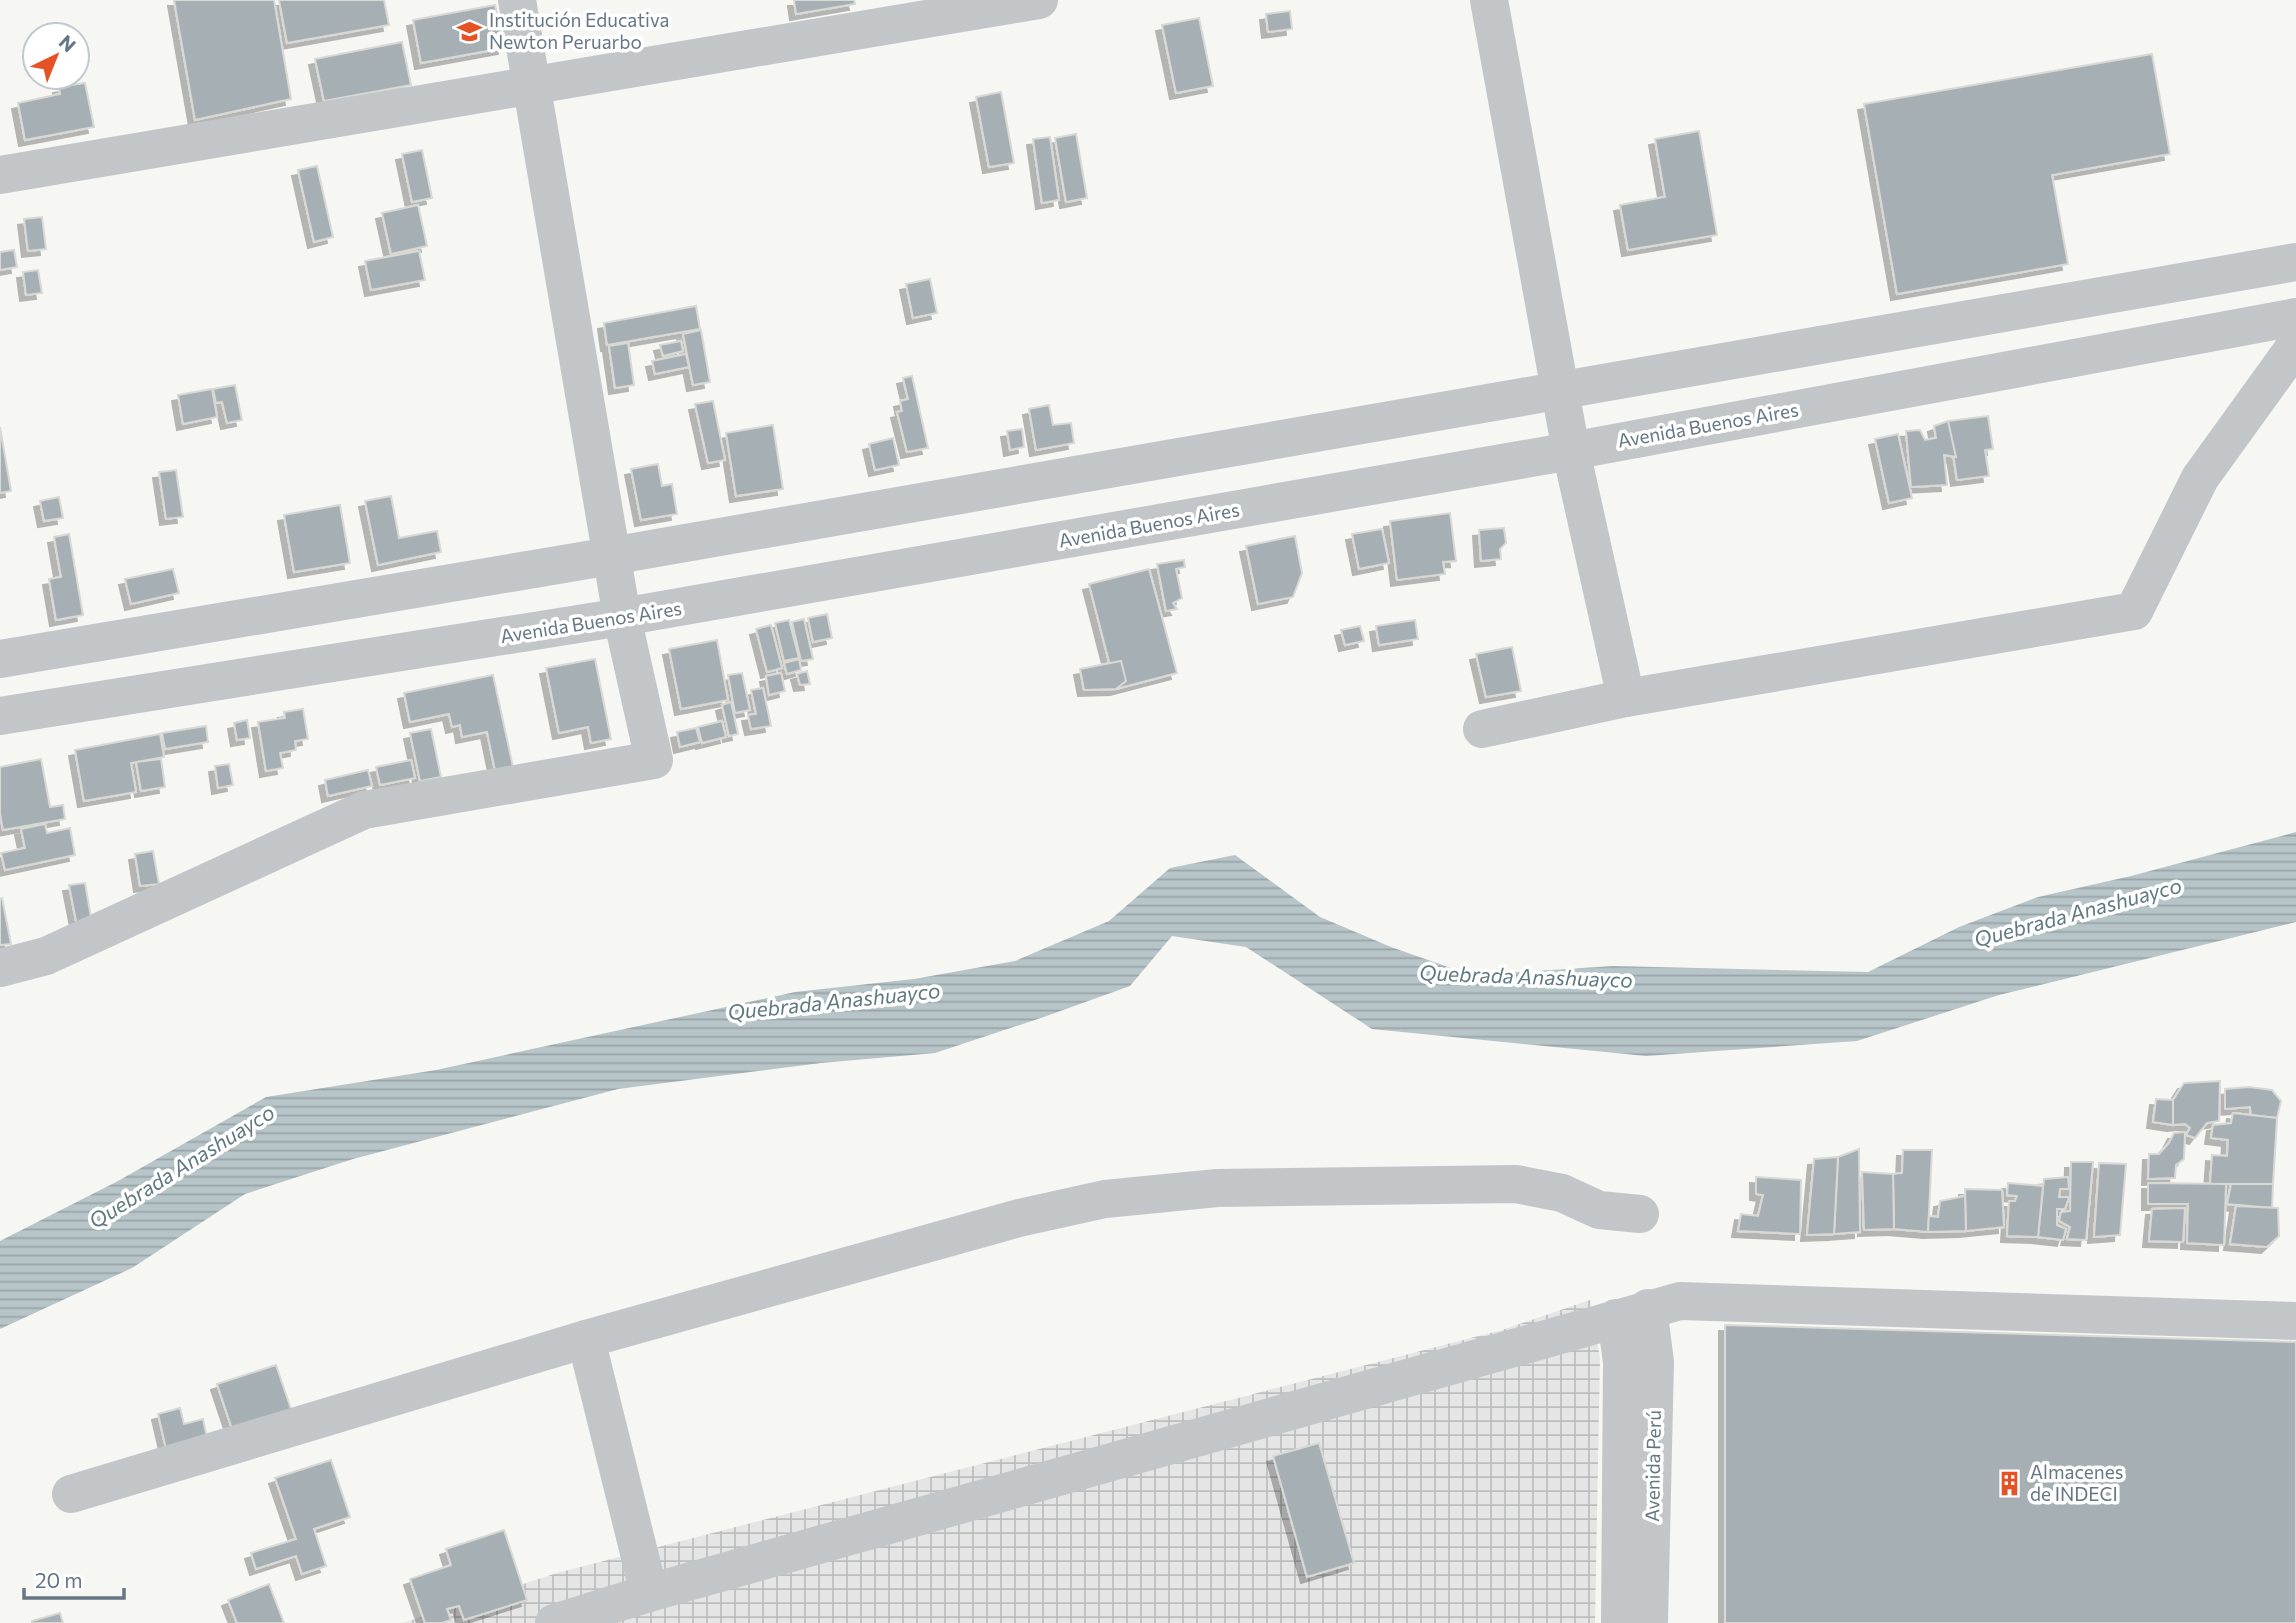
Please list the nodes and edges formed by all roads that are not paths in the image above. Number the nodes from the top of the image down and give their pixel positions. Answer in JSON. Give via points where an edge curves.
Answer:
{"nodes":[{"id":1,"x":517,"y":0,"type":"edge"},
{"id":2,"x":1040,"y":0,"type":"edge"},
{"id":3,"x":1489,"y":0,"type":"edge"},
{"id":4,"x":531,"y":84,"type":"junction"},
{"id":5,"x":0,"y":175,"type":"edge"},
{"id":6,"x":2296,"y":262,"type":"edge"},
{"id":7,"x":2296,"y":317,"type":"edge"},
{"id":8,"x":2296,"y":345,"type":"edge"},
{"id":9,"x":1560,"y":390,"type":"junction"},
{"id":10,"x":1571,"y":451,"type":"junction"},
{"id":11,"x":611,"y":556,"type":"junction"},
{"id":12,"x":622,"y":617,"type":"junction"},
{"id":13,"x":0,"y":659,"type":"edge"},
{"id":14,"x":1626,"y":698,"type":"junction"},
{"id":15,"x":0,"y":716,"type":"edge"},
{"id":16,"x":1482,"y":729,"type":"dead end"},
{"id":17,"x":0,"y":968,"type":"edge"},
{"id":18,"x":1640,"y":1214,"type":"dead end"},
{"id":19,"x":1632,"y":1313,"type":"junction"},
{"id":20,"x":2296,"y":1321,"type":"edge"},
{"id":21,"x":586,"y":1339,"type":"junction"},
{"id":22,"x":71,"y":1494,"type":"dead end"},
{"id":23,"x":649,"y":1593,"type":"junction"},
{"id":24,"x":554,"y":1623,"type":"edge"},
{"id":25,"x":1620,"y":1623,"type":"edge"},
{"id":26,"x":1650,"y":1623,"type":"edge"}],
"edges":[{"from":1,"to":4,"type":"street"},
{"from":2,"to":4,"type":"street"},
{"from":3,"to":9,"type":"street"},
{"from":4,"to":5,"type":"street"},
{"from":4,"to":11,"type":"street"},
{"from":6,"to":9,"type":"street"},
{"from":7,"to":10,"type":"street","name":"Avenida Buenos Aires"},
{"from":8,"to":14,"type":"street","via":[[2200,478],[2134,611]]},
{"from":9,"to":10,"type":"street"},
{"from":9,"to":11,"type":"street"},
{"from":10,"to":12,"type":"street","name":"Avenida Buenos Aires"},
{"from":10,"to":14,"type":"street"},
{"from":11,"to":12,"type":"street"},
{"from":11,"to":13,"type":"street"},
{"from":12,"to":15,"type":"street","name":"Avenida Buenos Aires"},
{"from":12,"to":17,"type":"street","via":[[654,760],[364,810],[46,956]]},
{"from":14,"to":16,"type":"street"},
{"from":18,"to":21,"type":"street","via":[[1599,1210],[1562,1193],[1516,1184],[1217,1188],[1105,1199],[1019,1218]]},
{"from":19,"to":20,"type":"street","via":[[1680,1301]]},
{"from":19,"to":23,"type":"street"},
{"from":19,"to":25,"type":"street","name":"Avenida Perú","via":[[1622,1362]]},
{"from":19,"to":26,"type":"street","name":"Avenida Perú","via":[[1655,1362]]},
{"from":21,"to":22,"type":"street"},
{"from":21,"to":23,"type":"street"},
{"from":23,"to":24,"type":"street"}]}
